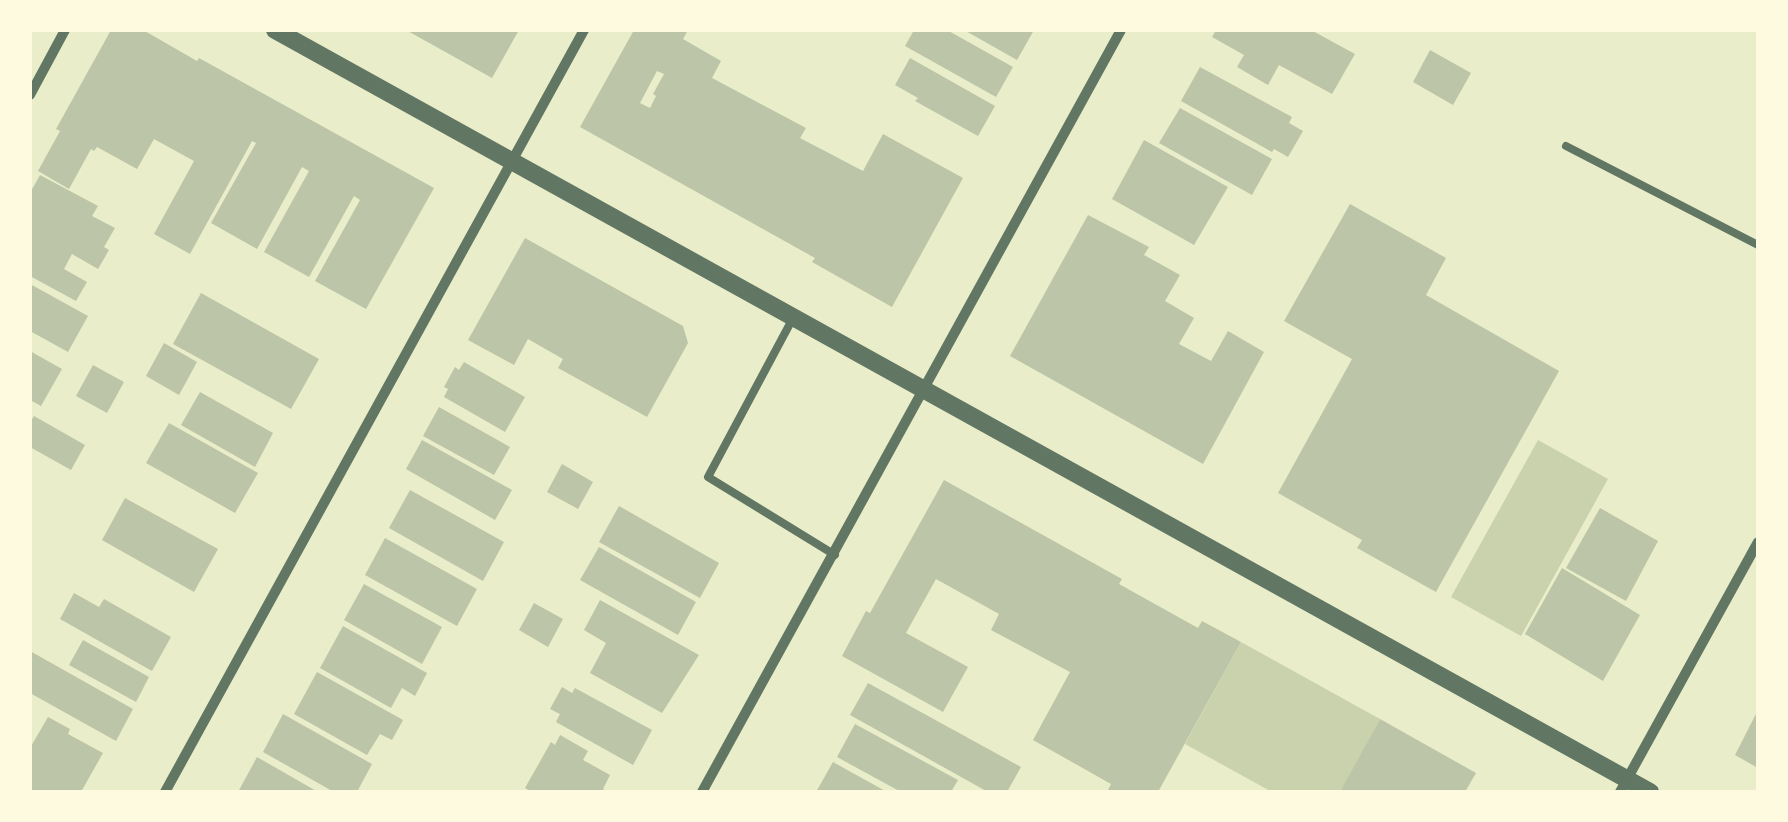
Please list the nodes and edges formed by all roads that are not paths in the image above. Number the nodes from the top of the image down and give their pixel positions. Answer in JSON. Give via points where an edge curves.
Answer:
{"nodes":[{"id":1,"x":66,"y":30,"type":"edge"},
{"id":2,"x":274,"y":30,"type":"edge"},
{"id":3,"x":584,"y":30,"type":"edge"},
{"id":4,"x":1121,"y":30,"type":"edge"},
{"id":5,"x":30,"y":95,"type":"edge"},
{"id":6,"x":1566,"y":146,"type":"dead end"},
{"id":7,"x":514,"y":160,"type":"junction"},
{"id":8,"x":1758,"y":245,"type":"edge"},
{"id":9,"x":792,"y":318,"type":"junction"},
{"id":10,"x":923,"y":391,"type":"junction"},
{"id":11,"x":1758,"y":542,"type":"edge"},
{"id":12,"x":834,"y":555,"type":"junction"},
{"id":13,"x":1623,"y":786,"type":"edge"},
{"id":14,"x":165,"y":792,"type":"edge"},
{"id":15,"x":702,"y":792,"type":"edge"},
{"id":16,"x":1650,"y":792,"type":"edge"}],
"edges":[{"from":1,"to":5,"type":"street"},
{"from":2,"to":7,"type":"street"},
{"from":3,"to":7,"type":"street"},
{"from":4,"to":10,"type":"street"},
{"from":6,"to":8,"type":"lane"},
{"from":7,"to":9,"type":"street"},
{"from":7,"to":14,"type":"street"},
{"from":9,"to":10,"type":"street"},
{"from":9,"to":12,"type":"lane","via":[[708,477]]},
{"from":10,"to":12,"type":"street"},
{"from":10,"to":13,"type":"street"},
{"from":11,"to":13,"type":"street"},
{"from":12,"to":15,"type":"street"},
{"from":13,"to":16,"type":"street"}]}
